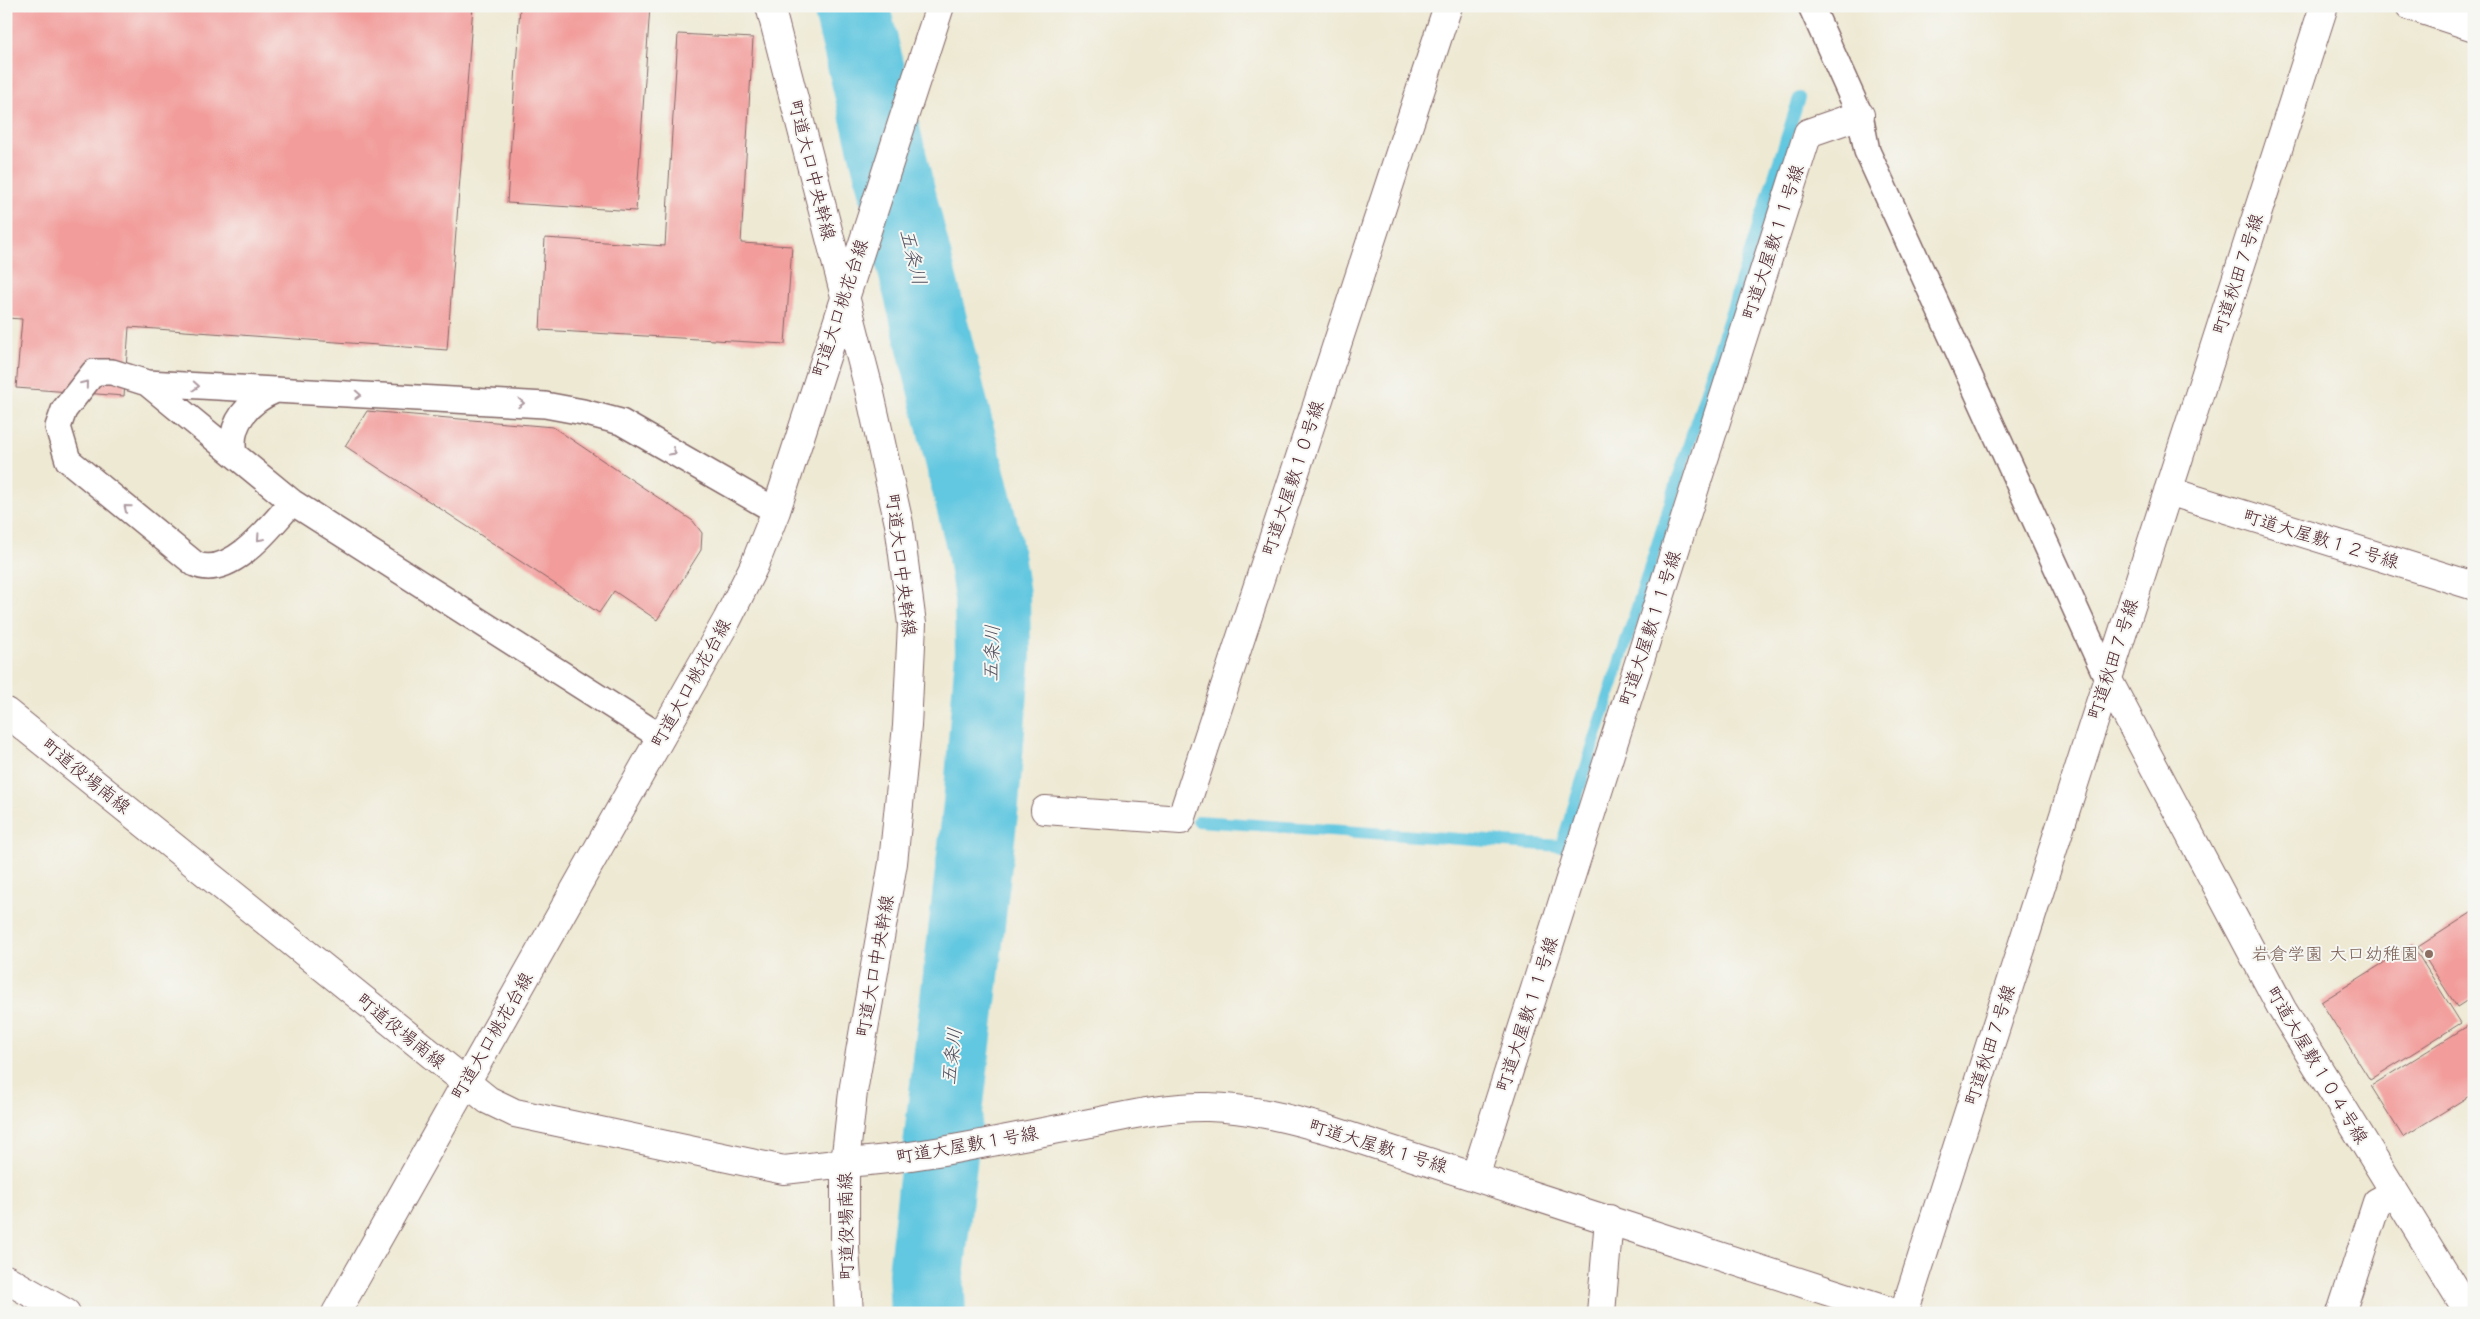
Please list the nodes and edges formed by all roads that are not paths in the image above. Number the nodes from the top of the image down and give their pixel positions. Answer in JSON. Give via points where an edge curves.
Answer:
{"nodes":[{"id":1,"x":770,"y":6,"type":"edge"},
{"id":2,"x":940,"y":6,"type":"edge"},
{"id":3,"x":1448,"y":6,"type":"edge"},
{"id":4,"x":1811,"y":6,"type":"edge"},
{"id":5,"x":2324,"y":6,"type":"edge"},
{"id":6,"x":2410,"y":6,"type":"edge"},
{"id":7,"x":2474,"y":27,"type":"edge"},
{"id":8,"x":1860,"y":115,"type":"junction"},
{"id":9,"x":844,"y":296,"type":"junction"},
{"id":10,"x":147,"y":383,"type":"junction"},
{"id":11,"x":276,"y":390,"type":"junction"},
{"id":12,"x":234,"y":454,"type":"junction"},
{"id":13,"x":2168,"y":491,"type":"junction"},
{"id":14,"x":292,"y":502,"type":"junction"},
{"id":15,"x":776,"y":510,"type":"junction"},
{"id":16,"x":2474,"y":586,"type":"edge"},
{"id":17,"x":2107,"y":678,"type":"junction"},
{"id":18,"x":6,"y":712,"type":"edge"},
{"id":19,"x":661,"y":737,"type":"junction"},
{"id":20,"x":1044,"y":810,"type":"dead end"},
{"id":21,"x":465,"y":1083,"type":"junction"},
{"id":22,"x":845,"y":1163,"type":"junction"},
{"id":23,"x":1475,"y":1177,"type":"junction"},
{"id":24,"x":2394,"y":1193,"type":"junction"},
{"id":25,"x":1609,"y":1219,"type":"junction"},
{"id":26,"x":6,"y":1279,"type":"edge"},
{"id":27,"x":66,"y":1313,"type":"edge"},
{"id":28,"x":336,"y":1313,"type":"edge"},
{"id":29,"x":849,"y":1313,"type":"edge"},
{"id":30,"x":1601,"y":1313,"type":"edge"},
{"id":31,"x":1895,"y":1313,"type":"edge"},
{"id":32,"x":1904,"y":1313,"type":"edge"},
{"id":33,"x":2341,"y":1313,"type":"edge"},
{"id":34,"x":2469,"y":1313,"type":"edge"}],
"edges":[{"from":1,"to":9,"type":"street","name":"町道大口中央幹線"},
{"from":2,"to":9,"type":"street","name":"町道大口桃花台線"},
{"from":3,"to":20,"type":"street","name":"町道大屋敷１０号線","via":[[1181,820]]},
{"from":4,"to":8,"type":"lane"},
{"from":5,"to":13,"type":"street","name":"町道秋田７号線"},
{"from":6,"to":7,"type":"street"},
{"from":8,"to":17,"type":"lane","via":[[1867,151]]},
{"from":8,"to":23,"type":"street","name":"町道大屋敷１１号線","via":[[1808,133]]},
{"from":9,"to":15,"type":"street","name":"町道大口桃花台線"},
{"from":9,"to":22,"type":"street","name":"町道大口中央幹線","via":[[899,524],[912,624],[907,726],[893,863],[853,1092]]},
{"from":10,"to":11,"type":"lane","one_way":true},
{"from":10,"to":12,"type":"lane"},
{"from":14,"to":10,"type":"lane","one_way":true,"via":[[252,547],[216,567],[203,568],[68,460],[58,427],[64,410],[94,372],[112,372]]},
{"from":11,"to":12,"type":"lane","via":[[262,396],[239,418],[231,440]]},
{"from":11,"to":15,"type":"lane","one_way":true,"via":[[545,404],[584,412],[621,422]]},
{"from":12,"to":14,"type":"lane"},
{"from":13,"to":16,"type":"street","name":"町道大屋敷１２号線"},
{"from":13,"to":17,"type":"street","name":"町道秋田７号線"},
{"from":14,"to":19,"type":"lane"},
{"from":15,"to":19,"type":"street","name":"町道大口桃花台線","via":[[754,566],[727,620]]},
{"from":17,"to":24,"type":"street","name":"町道大屋敷１０４号線","via":[[2282,1009]]},
{"from":17,"to":32,"type":"street","name":"町道秋田７号線"},
{"from":18,"to":21,"type":"street","name":"町道役場南線"},
{"from":19,"to":21,"type":"street","name":"町道大口桃花台線"},
{"from":21,"to":22,"type":"street","name":"町道役場南線","via":[[488,1100],[515,1113],[784,1170]]},
{"from":21,"to":28,"type":"street","name":"町道大口桃花台線"},
{"from":22,"to":23,"type":"street","name":"町道大屋敷１号線","via":[[869,1162],[1180,1108],[1237,1109],[1330,1130]]},
{"from":22,"to":29,"type":"street","name":"町道役場南線"},
{"from":23,"to":25,"type":"street","name":"町道大屋敷１号線"},
{"from":24,"to":33,"type":"street","via":[[2377,1202]]},
{"from":24,"to":34,"type":"street","name":"町道大屋敷１０４号線"},
{"from":25,"to":30,"type":"street"},
{"from":25,"to":31,"type":"street","name":"町道大屋敷１号線"},
{"from":26,"to":27,"type":"street"}]}
